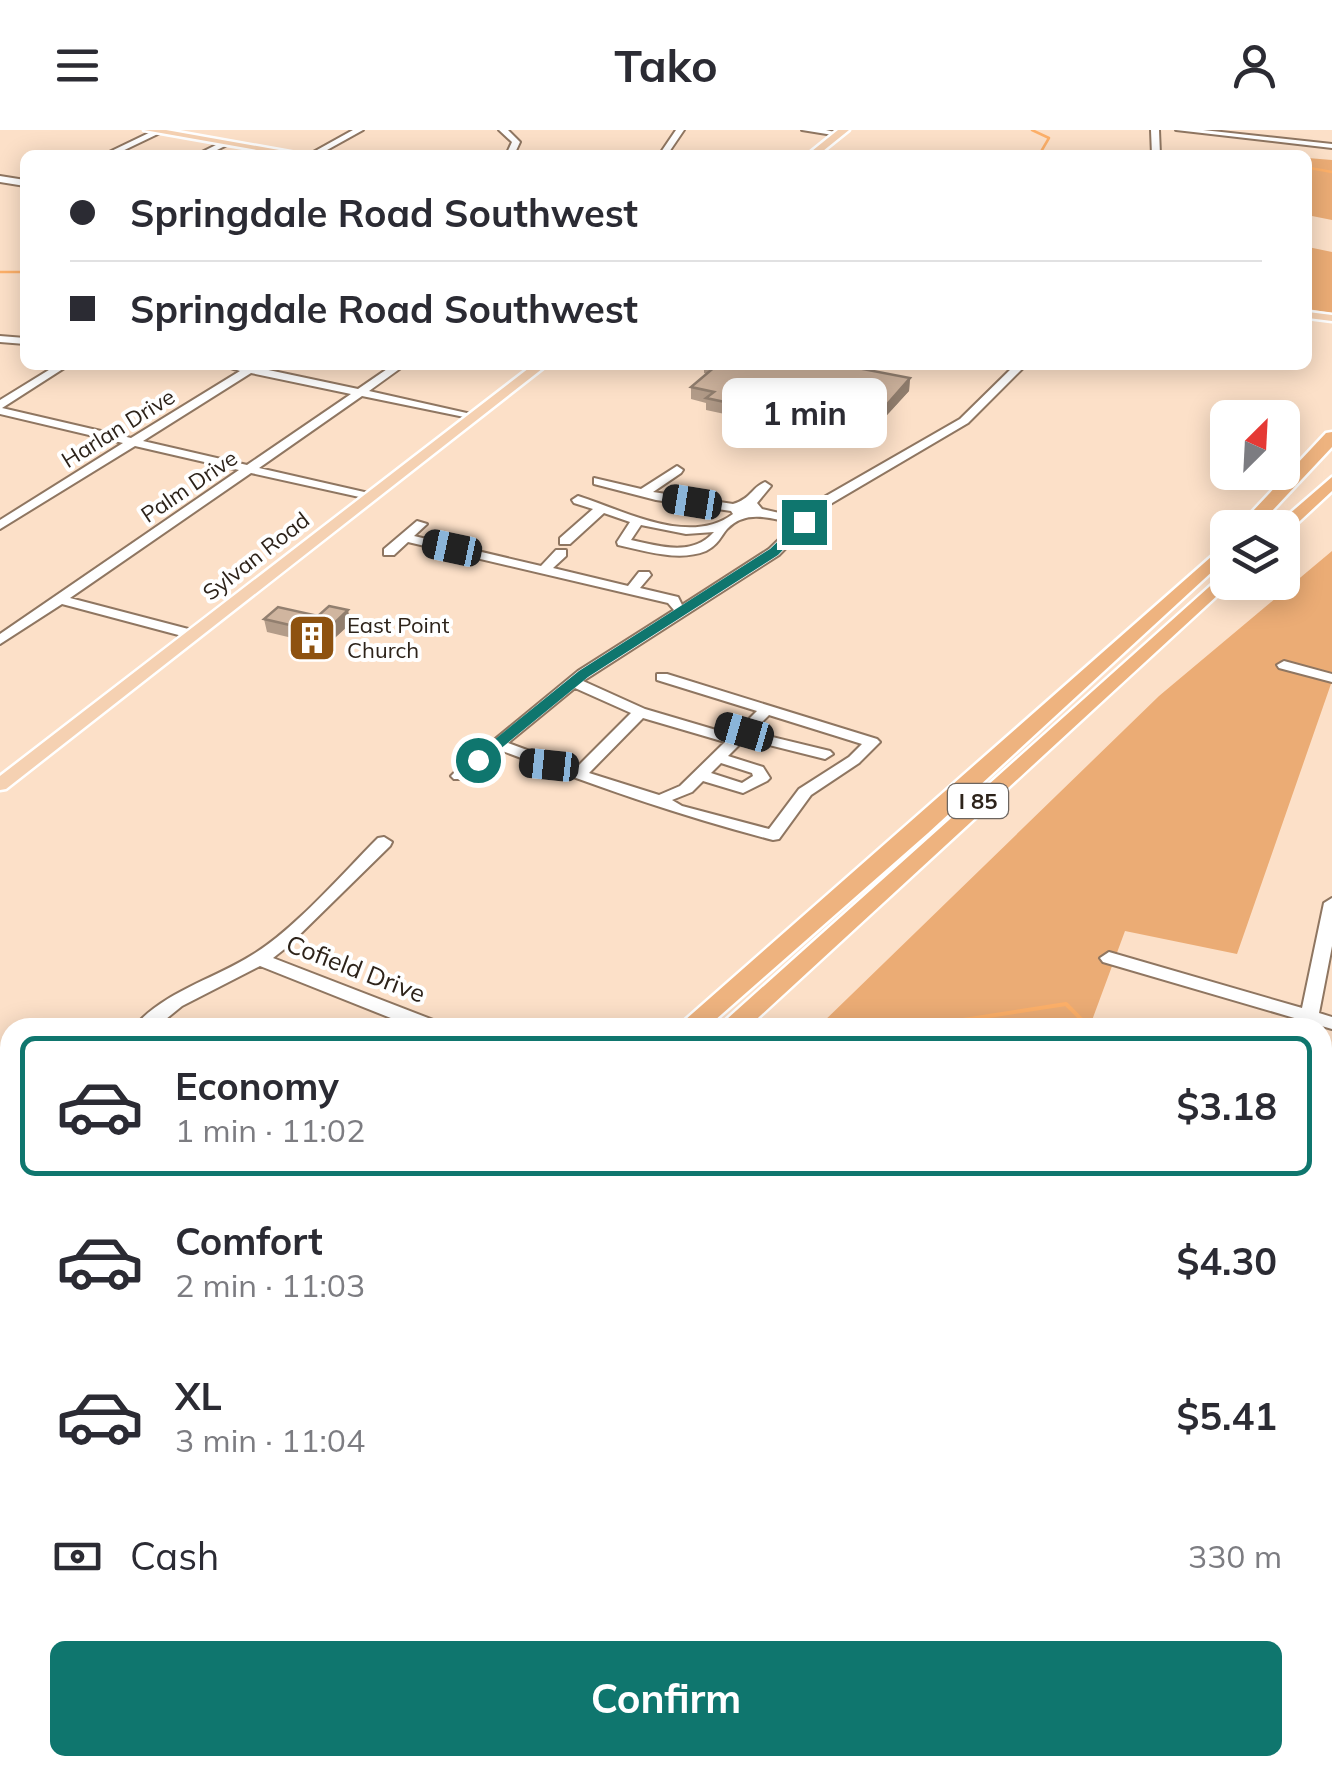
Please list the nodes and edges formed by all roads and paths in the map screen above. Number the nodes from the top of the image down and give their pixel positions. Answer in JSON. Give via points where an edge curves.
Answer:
{"nodes":[{"id":1,"x":228,"y":130,"type":"edge"},
{"id":2,"x":359,"y":130,"type":"edge"},
{"id":3,"x":503,"y":130,"type":"edge"},
{"id":4,"x":806,"y":130,"type":"edge"},
{"id":5,"x":1180,"y":130,"type":"edge"},
{"id":6,"x":154,"y":131,"type":"edge"},
{"id":7,"x":842,"y":132,"type":"edge"},
{"id":8,"x":208,"y":140,"type":"junction"},
{"id":9,"x":227,"y":142,"type":"junction"},
{"id":10,"x":1332,"y":146,"type":"edge"},
{"id":11,"x":116,"y":150,"type":"edge"},
{"id":12,"x":210,"y":150,"type":"edge"},
{"id":13,"x":273,"y":150,"type":"edge"},
{"id":14,"x":321,"y":150,"type":"edge"},
{"id":15,"x":512,"y":150,"type":"edge"},
{"id":16,"x":819,"y":150,"type":"edge"},
{"id":17,"x":57,"y":370,"type":"edge"},
{"id":18,"x":248,"y":370,"type":"edge"},
{"id":19,"x":265,"y":370,"type":"edge"},
{"id":20,"x":393,"y":370,"type":"edge"},
{"id":21,"x":534,"y":370,"type":"edge"},
{"id":22,"x":1016,"y":370,"type":"edge"},
{"id":23,"x":360,"y":393,"type":"junction"},
{"id":24,"x":0,"y":408,"type":"edge"},
{"id":25,"x":474,"y":416,"type":"junction"},
{"id":26,"x":1332,"y":437,"type":"edge"},
{"id":27,"x":132,"y":443,"type":"junction"},
{"id":28,"x":1332,"y":456,"type":"edge"},
{"id":29,"x":248,"y":470,"type":"junction"},
{"id":30,"x":677,"y":470,"type":"dead end"},
{"id":31,"x":598,"y":482,"type":"dead end"},
{"id":32,"x":1332,"y":482,"type":"edge"},
{"id":33,"x":765,"y":486,"type":"dead end"},
{"id":34,"x":643,"y":493,"type":"junction"},
{"id":35,"x":369,"y":497,"type":"junction"},
{"id":36,"x":578,"y":500,"type":"dead end"},
{"id":37,"x":602,"y":508,"type":"junction"},
{"id":38,"x":746,"y":509,"type":"junction"},
{"id":39,"x":1265,"y":510,"type":"edge"},
{"id":40,"x":1269,"y":510,"type":"edge"},
{"id":41,"x":1300,"y":511,"type":"edge"},
{"id":42,"x":638,"y":520,"type":"junction"},
{"id":43,"x":804,"y":522,"type":"junction"},
{"id":44,"x":421,"y":524,"type":"dead end"},
{"id":45,"x":0,"y":525,"type":"edge"},
{"id":46,"x":722,"y":530,"type":"junction"},
{"id":47,"x":468,"y":534,"type":"dead end"},
{"id":48,"x":405,"y":538,"type":"junction"},
{"id":49,"x":452,"y":548,"type":"junction"},
{"id":50,"x":389,"y":552,"type":"dead end"},
{"id":51,"x":1210,"y":563,"type":"edge"},
{"id":52,"x":545,"y":569,"type":"junction"},
{"id":53,"x":644,"y":576,"type":"dead end"},
{"id":54,"x":624,"y":589,"type":"junction"},
{"id":55,"x":1210,"y":592,"type":"edge"},
{"id":56,"x":60,"y":599,"type":"junction"},
{"id":57,"x":607,"y":601,"type":"dead end"},
{"id":58,"x":680,"y":609,"type":"junction"},
{"id":59,"x":191,"y":634,"type":"junction"},
{"id":60,"x":0,"y":640,"type":"edge"},
{"id":61,"x":1284,"y":666,"type":"dead end"},
{"id":62,"x":662,"y":677,"type":"dead end"},
{"id":63,"x":1332,"y":678,"type":"edge"},
{"id":64,"x":574,"y":682,"type":"junction"},
{"id":65,"x":639,"y":710,"type":"junction"},
{"id":66,"x":766,"y":710,"type":"junction"},
{"id":67,"x":740,"y":735,"type":"junction"},
{"id":68,"x":496,"y":752,"type":"junction"},
{"id":69,"x":825,"y":754,"type":"dead end"},
{"id":70,"x":720,"y":758,"type":"junction"},
{"id":71,"x":578,"y":775,"type":"junction"},
{"id":72,"x":459,"y":776,"type":"dead end"},
{"id":73,"x":701,"y":776,"type":"junction"},
{"id":74,"x":0,"y":785,"type":"edge"},
{"id":75,"x":660,"y":800,"type":"junction"},
{"id":76,"x":384,"y":842,"type":"dead end"},
{"id":77,"x":1332,"y":904,"type":"edge"},
{"id":78,"x":1108,"y":958,"type":"dead end"},
{"id":79,"x":259,"y":959,"type":"junction"},
{"id":80,"x":1309,"y":1016,"type":"junction"},
{"id":81,"x":156,"y":1018,"type":"edge"},
{"id":82,"x":409,"y":1018,"type":"edge"},
{"id":83,"x":702,"y":1018,"type":"edge"},
{"id":84,"x":741,"y":1018,"type":"edge"},
{"id":85,"x":1316,"y":1018,"type":"edge"}],
"edges":[{"from":1,"to":8,"type":"street"},
{"from":2,"to":14,"type":"street"},
{"from":3,"to":15,"type":"street","via":[[516,142]]},
{"from":4,"to":7,"type":"street"},
{"from":5,"to":10,"type":"street"},
{"from":6,"to":8,"type":"main road"},
{"from":6,"to":11,"type":"street"},
{"from":7,"to":16,"type":"main road"},
{"from":8,"to":9,"type":"main road"},
{"from":9,"to":12,"type":"street"},
{"from":9,"to":13,"type":"main road"},
{"from":17,"to":24,"type":"street"},
{"from":18,"to":27,"type":"street","name":"Harlan Drive"},
{"from":19,"to":23,"type":"street"},
{"from":20,"to":23,"type":"street","name":"Palm Drive"},
{"from":21,"to":25,"type":"main road","name":"Sylvan Road"},
{"from":22,"to":43,"type":"street","via":[[964,421],[823,503]]},
{"from":23,"to":25,"type":"street"},
{"from":23,"to":29,"type":"street","name":"Palm Drive"},
{"from":24,"to":27,"type":"street"},
{"from":25,"to":35,"type":"main road","name":"Sylvan Road"},
{"from":26,"to":39,"type":"highway"},
{"from":27,"to":29,"type":"street"},
{"from":27,"to":45,"type":"street","name":"Harlan Drive"},
{"from":28,"to":40,"type":"highway"},
{"from":29,"to":35,"type":"street"},
{"from":29,"to":56,"type":"street","name":"Palm Drive"},
{"from":30,"to":34,"type":"street"},
{"from":31,"to":34,"type":"street"},
{"from":32,"to":41,"type":"highway"},
{"from":33,"to":38,"type":"street"},
{"from":34,"to":38,"type":"street"},
{"from":35,"to":59,"type":"main road","name":"Sylvan Road"},
{"from":36,"to":37,"type":"street"},
{"from":37,"to":42,"type":"street"},
{"from":37,"to":52,"type":"street"},
{"from":38,"to":43,"type":"street"},
{"from":38,"to":46,"type":"street"},
{"from":42,"to":46,"type":"street"},
{"from":42,"to":46,"type":"street","via":[[624,542],[676,552],[692,552]]},
{"from":43,"to":58,"type":"street","via":[[774,552]]},
{"from":44,"to":48,"type":"street"},
{"from":47,"to":49,"type":"street"},
{"from":48,"to":49,"type":"street"},
{"from":48,"to":50,"type":"street"},
{"from":49,"to":52,"type":"street"},
{"from":51,"to":83,"type":"highway","number":"I 85"},
{"from":52,"to":54,"type":"street"},
{"from":53,"to":54,"type":"street"},
{"from":54,"to":57,"type":"street"},
{"from":54,"to":58,"type":"street"},
{"from":55,"to":84,"type":"highway","number":"I 85"},
{"from":56,"to":59,"type":"street"},
{"from":56,"to":60,"type":"street","name":"Palm Drive"},
{"from":58,"to":64,"type":"street"},
{"from":59,"to":74,"type":"main road","name":"Sylvan Road"},
{"from":61,"to":63,"type":"street"},
{"from":62,"to":66,"type":"street"},
{"from":64,"to":65,"type":"street"},
{"from":64,"to":68,"type":"street"},
{"from":65,"to":67,"type":"street"},
{"from":65,"to":71,"type":"street"},
{"from":66,"to":67,"type":"street"},
{"from":66,"to":75,"type":"street","via":[[872,744],[805,792],[773,835]]},
{"from":67,"to":69,"type":"street"},
{"from":67,"to":70,"type":"street"},
{"from":68,"to":71,"type":"street"},
{"from":68,"to":72,"type":"street"},
{"from":70,"to":73,"type":"street"},
{"from":70,"to":73,"type":"street","via":[[758,770],[762,778],[743,788]]},
{"from":71,"to":75,"type":"street"},
{"from":73,"to":75,"type":"street"},
{"from":76,"to":79,"type":"street"},
{"from":77,"to":80,"type":"street"},
{"from":78,"to":80,"type":"street"},
{"from":79,"to":81,"type":"street"},
{"from":79,"to":82,"type":"street","name":"Cofield Drive"},
{"from":80,"to":85,"type":"street"}]}
